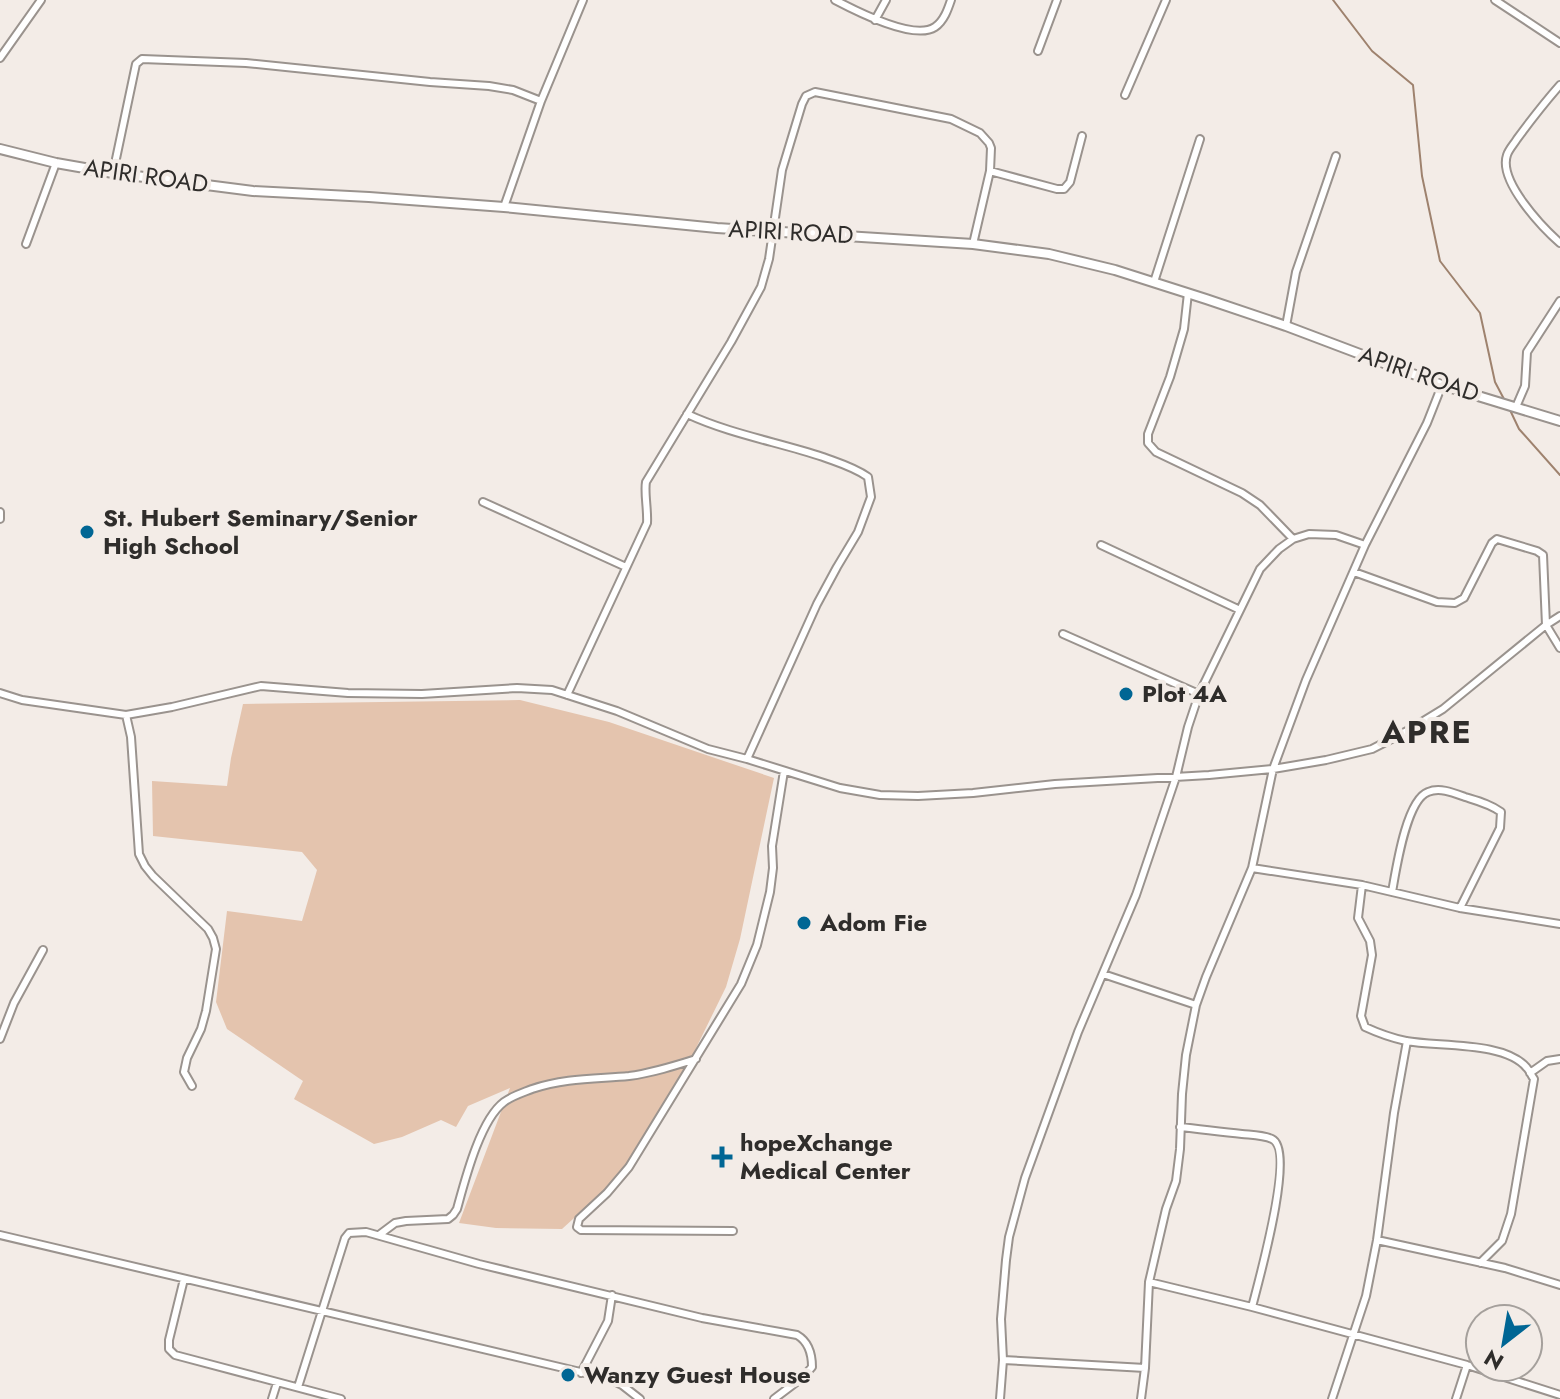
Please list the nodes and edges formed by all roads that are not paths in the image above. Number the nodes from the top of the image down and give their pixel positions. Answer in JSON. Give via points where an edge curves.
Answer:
{"nodes":[{"id":1,"x":41,"y":0,"type":"edge"},
{"id":2,"x":583,"y":0,"type":"edge"},
{"id":3,"x":835,"y":0,"type":"edge"},
{"id":4,"x":886,"y":0,"type":"edge"},
{"id":5,"x":951,"y":0,"type":"edge"},
{"id":6,"x":1057,"y":0,"type":"edge"},
{"id":7,"x":1166,"y":0,"type":"edge"},
{"id":8,"x":1495,"y":0,"type":"edge"},
{"id":9,"x":875,"y":20,"type":"junction"},
{"id":10,"x":1560,"y":43,"type":"edge"},
{"id":11,"x":1038,"y":51,"type":"dead end"},
{"id":12,"x":0,"y":58,"type":"edge"},
{"id":13,"x":1559,"y":89,"type":"edge"},
{"id":14,"x":1125,"y":95,"type":"dead end"},
{"id":15,"x":541,"y":101,"type":"junction"},
{"id":16,"x":1082,"y":136,"type":"dead end"},
{"id":17,"x":1200,"y":139,"type":"dead end"},
{"id":18,"x":0,"y":149,"type":"edge"},
{"id":19,"x":1336,"y":156,"type":"dead end"},
{"id":20,"x":56,"y":163,"type":"junction"},
{"id":21,"x":990,"y":171,"type":"junction"},
{"id":22,"x":113,"y":173,"type":"junction"},
{"id":23,"x":504,"y":207,"type":"junction"},
{"id":24,"x":772,"y":231,"type":"junction"},
{"id":25,"x":1560,"y":243,"type":"edge"},
{"id":26,"x":26,"y":244,"type":"dead end"},
{"id":27,"x":973,"y":244,"type":"junction"},
{"id":28,"x":1154,"y":282,"type":"junction"},
{"id":29,"x":1188,"y":293,"type":"junction"},
{"id":30,"x":1560,"y":301,"type":"edge"},
{"id":31,"x":1286,"y":326,"type":"junction"},
{"id":32,"x":1442,"y":385,"type":"junction"},
{"id":33,"x":1516,"y":407,"type":"junction"},
{"id":34,"x":687,"y":414,"type":"junction"},
{"id":35,"x":1560,"y":421,"type":"edge"},
{"id":36,"x":483,"y":502,"type":"dead end"},
{"id":37,"x":0,"y":512,"type":"edge"},
{"id":38,"x":0,"y":519,"type":"edge"},
{"id":39,"x":1293,"y":539,"type":"junction"},
{"id":40,"x":1101,"y":545,"type":"dead end"},
{"id":41,"x":1365,"y":545,"type":"junction"},
{"id":42,"x":626,"y":567,"type":"junction"},
{"id":43,"x":1354,"y":572,"type":"junction"},
{"id":44,"x":1240,"y":610,"type":"junction"},
{"id":45,"x":1560,"y":616,"type":"edge"},
{"id":46,"x":1546,"y":625,"type":"junction"},
{"id":47,"x":1063,"y":634,"type":"dead end"},
{"id":48,"x":1560,"y":648,"type":"edge"},
{"id":49,"x":0,"y":693,"type":"edge"},
{"id":50,"x":1199,"y":694,"type":"junction"},
{"id":51,"x":567,"y":695,"type":"junction"},
{"id":52,"x":126,"y":715,"type":"junction"},
{"id":53,"x":747,"y":759,"type":"junction"},
{"id":54,"x":1273,"y":769,"type":"junction"},
{"id":55,"x":784,"y":771,"type":"junction"},
{"id":56,"x":1176,"y":777,"type":"junction"},
{"id":57,"x":1252,"y":868,"type":"junction"},
{"id":58,"x":1362,"y":885,"type":"junction"},
{"id":59,"x":1392,"y":892,"type":"junction"},
{"id":60,"x":1460,"y":908,"type":"junction"},
{"id":61,"x":1560,"y":924,"type":"edge"},
{"id":62,"x":43,"y":950,"type":"dead end"},
{"id":63,"x":1103,"y":974,"type":"junction"},
{"id":64,"x":1196,"y":1005,"type":"junction"},
{"id":65,"x":0,"y":1039,"type":"edge"},
{"id":66,"x":1407,"y":1041,"type":"junction"},
{"id":67,"x":696,"y":1059,"type":"junction"},
{"id":68,"x":1560,"y":1059,"type":"edge"},
{"id":69,"x":1530,"y":1073,"type":"junction"},
{"id":70,"x":192,"y":1086,"type":"dead end"},
{"id":71,"x":1180,"y":1127,"type":"junction"},
{"id":72,"x":733,"y":1231,"type":"dead end"},
{"id":73,"x":0,"y":1235,"type":"edge"},
{"id":74,"x":379,"y":1235,"type":"junction"},
{"id":75,"x":1377,"y":1240,"type":"junction"},
{"id":76,"x":1480,"y":1263,"type":"junction"},
{"id":77,"x":184,"y":1279,"type":"junction"},
{"id":78,"x":1149,"y":1282,"type":"junction"},
{"id":79,"x":1560,"y":1285,"type":"edge"},
{"id":80,"x":612,"y":1295,"type":"junction"},
{"id":81,"x":1252,"y":1307,"type":"junction"},
{"id":82,"x":323,"y":1312,"type":"junction"},
{"id":83,"x":1353,"y":1335,"type":"junction"},
{"id":84,"x":1003,"y":1360,"type":"junction"},
{"id":85,"x":1464,"y":1364,"type":"edge"},
{"id":86,"x":1145,"y":1368,"type":"junction"},
{"id":87,"x":581,"y":1373,"type":"junction"},
{"id":88,"x":1464,"y":1374,"type":"edge"},
{"id":89,"x":277,"y":1383,"type":"junction"},
{"id":90,"x":1523,"y":1383,"type":"edge"},
{"id":91,"x":298,"y":1387,"type":"junction"},
{"id":92,"x":1560,"y":1395,"type":"edge"},
{"id":93,"x":272,"y":1399,"type":"edge"},
{"id":94,"x":341,"y":1399,"type":"edge"},
{"id":95,"x":640,"y":1399,"type":"edge"},
{"id":96,"x":774,"y":1399,"type":"edge"},
{"id":97,"x":1000,"y":1399,"type":"edge"},
{"id":98,"x":1141,"y":1399,"type":"edge"},
{"id":99,"x":1332,"y":1399,"type":"edge"},
{"id":100,"x":1456,"y":1399,"type":"edge"}],
"edges":[{"from":1,"to":12,"type":"street"},
{"from":2,"to":15,"type":"street"},
{"from":3,"to":9,"type":"street"},
{"from":4,"to":9,"type":"street"},
{"from":5,"to":9,"type":"street","via":[[937,26],[923,32]]},
{"from":6,"to":11,"type":"street"},
{"from":7,"to":14,"type":"street"},
{"from":8,"to":10,"type":"street"},
{"from":13,"to":25,"type":"street","via":[[1531,119],[1507,153],[1506,164],[1526,207]]},
{"from":15,"to":22,"type":"street","via":[[489,86],[246,63],[142,59],[136,64]]},
{"from":15,"to":23,"type":"street"},
{"from":16,"to":21,"type":"street","via":[[1064,189]]},
{"from":17,"to":28,"type":"street"},
{"from":18,"to":20,"type":"street","name":"APIRI ROAD"},
{"from":19,"to":31,"type":"street","via":[[1296,272]]},
{"from":20,"to":22,"type":"street","name":"APIRI ROAD"},
{"from":20,"to":26,"type":"street"},
{"from":21,"to":24,"type":"street","via":[[989,143],[951,119],[815,92],[802,104],[782,170]]},
{"from":21,"to":27,"type":"street"},
{"from":22,"to":23,"type":"street","name":"APIRI ROAD","via":[[253,191]]},
{"from":23,"to":24,"type":"street","name":"APIRI ROAD"},
{"from":24,"to":27,"type":"street","name":"APIRI ROAD"},
{"from":24,"to":34,"type":"street","via":[[761,287]]},
{"from":27,"to":28,"type":"street","name":"APIRI ROAD","via":[[1049,254]]},
{"from":28,"to":29,"type":"street","name":"APIRI ROAD"},
{"from":29,"to":31,"type":"street","name":"APIRI ROAD"},
{"from":29,"to":39,"type":"street","via":[[1180,341],[1148,443],[1156,452],[1242,493]]},
{"from":30,"to":33,"type":"street","via":[[1527,352],[1525,386]]},
{"from":31,"to":32,"type":"street","name":"APIRI ROAD"},
{"from":32,"to":33,"type":"street","name":"APIRI ROAD"},
{"from":32,"to":41,"type":"street"},
{"from":33,"to":35,"type":"street","name":"APIRI ROAD"},
{"from":34,"to":42,"type":"street","via":[[646,482],[647,523]]},
{"from":34,"to":53,"type":"street","via":[[868,477],[871,497],[858,532],[817,604]]},
{"from":36,"to":42,"type":"street"},
{"from":37,"to":38,"type":"street"},
{"from":39,"to":41,"type":"street","via":[[1336,535]]},
{"from":39,"to":44,"type":"street","via":[[1260,569]]},
{"from":40,"to":44,"type":"street"},
{"from":41,"to":43,"type":"street"},
{"from":42,"to":51,"type":"street"},
{"from":43,"to":46,"type":"street","via":[[1437,602],[1455,603],[1464,598],[1492,543],[1506,541],[1543,555]]},
{"from":43,"to":54,"type":"street"},
{"from":44,"to":50,"type":"street"},
{"from":45,"to":46,"type":"street"},
{"from":46,"to":48,"type":"street"},
{"from":46,"to":54,"type":"street","via":[[1443,709],[1407,731],[1372,749]]},
{"from":47,"to":50,"type":"street"},
{"from":49,"to":52,"type":"street"},
{"from":50,"to":56,"type":"street"},
{"from":51,"to":52,"type":"street","via":[[517,688],[422,694],[261,686]]},
{"from":51,"to":53,"type":"street"},
{"from":52,"to":70,"type":"street","via":[[139,854],[153,876],[208,929],[216,949],[206,1011],[184,1072]]},
{"from":53,"to":55,"type":"street"},
{"from":54,"to":56,"type":"street"},
{"from":54,"to":57,"type":"street"},
{"from":55,"to":56,"type":"street","via":[[840,788],[918,796]]},
{"from":55,"to":67,"type":"street","via":[[764,921],[741,984]]},
{"from":56,"to":63,"type":"street"},
{"from":57,"to":58,"type":"street"},
{"from":57,"to":64,"type":"street"},
{"from":58,"to":59,"type":"street"},
{"from":58,"to":66,"type":"street","via":[[1358,918],[1372,955],[1361,1016],[1365,1027]]},
{"from":59,"to":60,"type":"street"},
{"from":59,"to":60,"type":"street","via":[[1401,838],[1411,816],[1423,794],[1447,791],[1501,812],[1500,828]]},
{"from":60,"to":61,"type":"street"},
{"from":62,"to":65,"type":"street"},
{"from":63,"to":64,"type":"street"},
{"from":63,"to":84,"type":"street","via":[[1030,1164],[1009,1237]]},
{"from":64,"to":71,"type":"street"},
{"from":66,"to":69,"type":"street","via":[[1511,1055]]},
{"from":66,"to":75,"type":"street"},
{"from":67,"to":72,"type":"street","via":[[629,1167],[577,1227]]},
{"from":67,"to":74,"type":"street","via":[[630,1075],[554,1082],[504,1101],[470,1161],[453,1215],[395,1223]]},
{"from":68,"to":69,"type":"street"},
{"from":69,"to":76,"type":"street","via":[[1534,1079],[1511,1214],[1502,1241]]},
{"from":71,"to":78,"type":"street","via":[[1176,1181]]},
{"from":71,"to":81,"type":"street","via":[[1257,1136],[1280,1146],[1277,1205]]},
{"from":73,"to":77,"type":"street"},
{"from":74,"to":80,"type":"street"},
{"from":74,"to":82,"type":"street","via":[[354,1232],[345,1238]]},
{"from":75,"to":76,"type":"street"},
{"from":75,"to":83,"type":"street"},
{"from":76,"to":79,"type":"street"},
{"from":77,"to":82,"type":"street"},
{"from":77,"to":89,"type":"street","via":[[169,1349]]},
{"from":78,"to":81,"type":"street"},
{"from":78,"to":86,"type":"street"},
{"from":80,"to":87,"type":"street","via":[[608,1321]]},
{"from":80,"to":96,"type":"street","via":[[803,1338],[812,1367]]},
{"from":81,"to":83,"type":"street"},
{"from":82,"to":87,"type":"street"},
{"from":82,"to":91,"type":"street"},
{"from":83,"to":85,"type":"street"},
{"from":83,"to":99,"type":"street"},
{"from":84,"to":86,"type":"street"},
{"from":84,"to":97,"type":"street"},
{"from":86,"to":98,"type":"street"},
{"from":87,"to":95,"type":"street","via":[[610,1379]]},
{"from":88,"to":100,"type":"street"},
{"from":89,"to":91,"type":"street"},
{"from":89,"to":93,"type":"street"},
{"from":90,"to":92,"type":"street"},
{"from":91,"to":94,"type":"street"}]}
